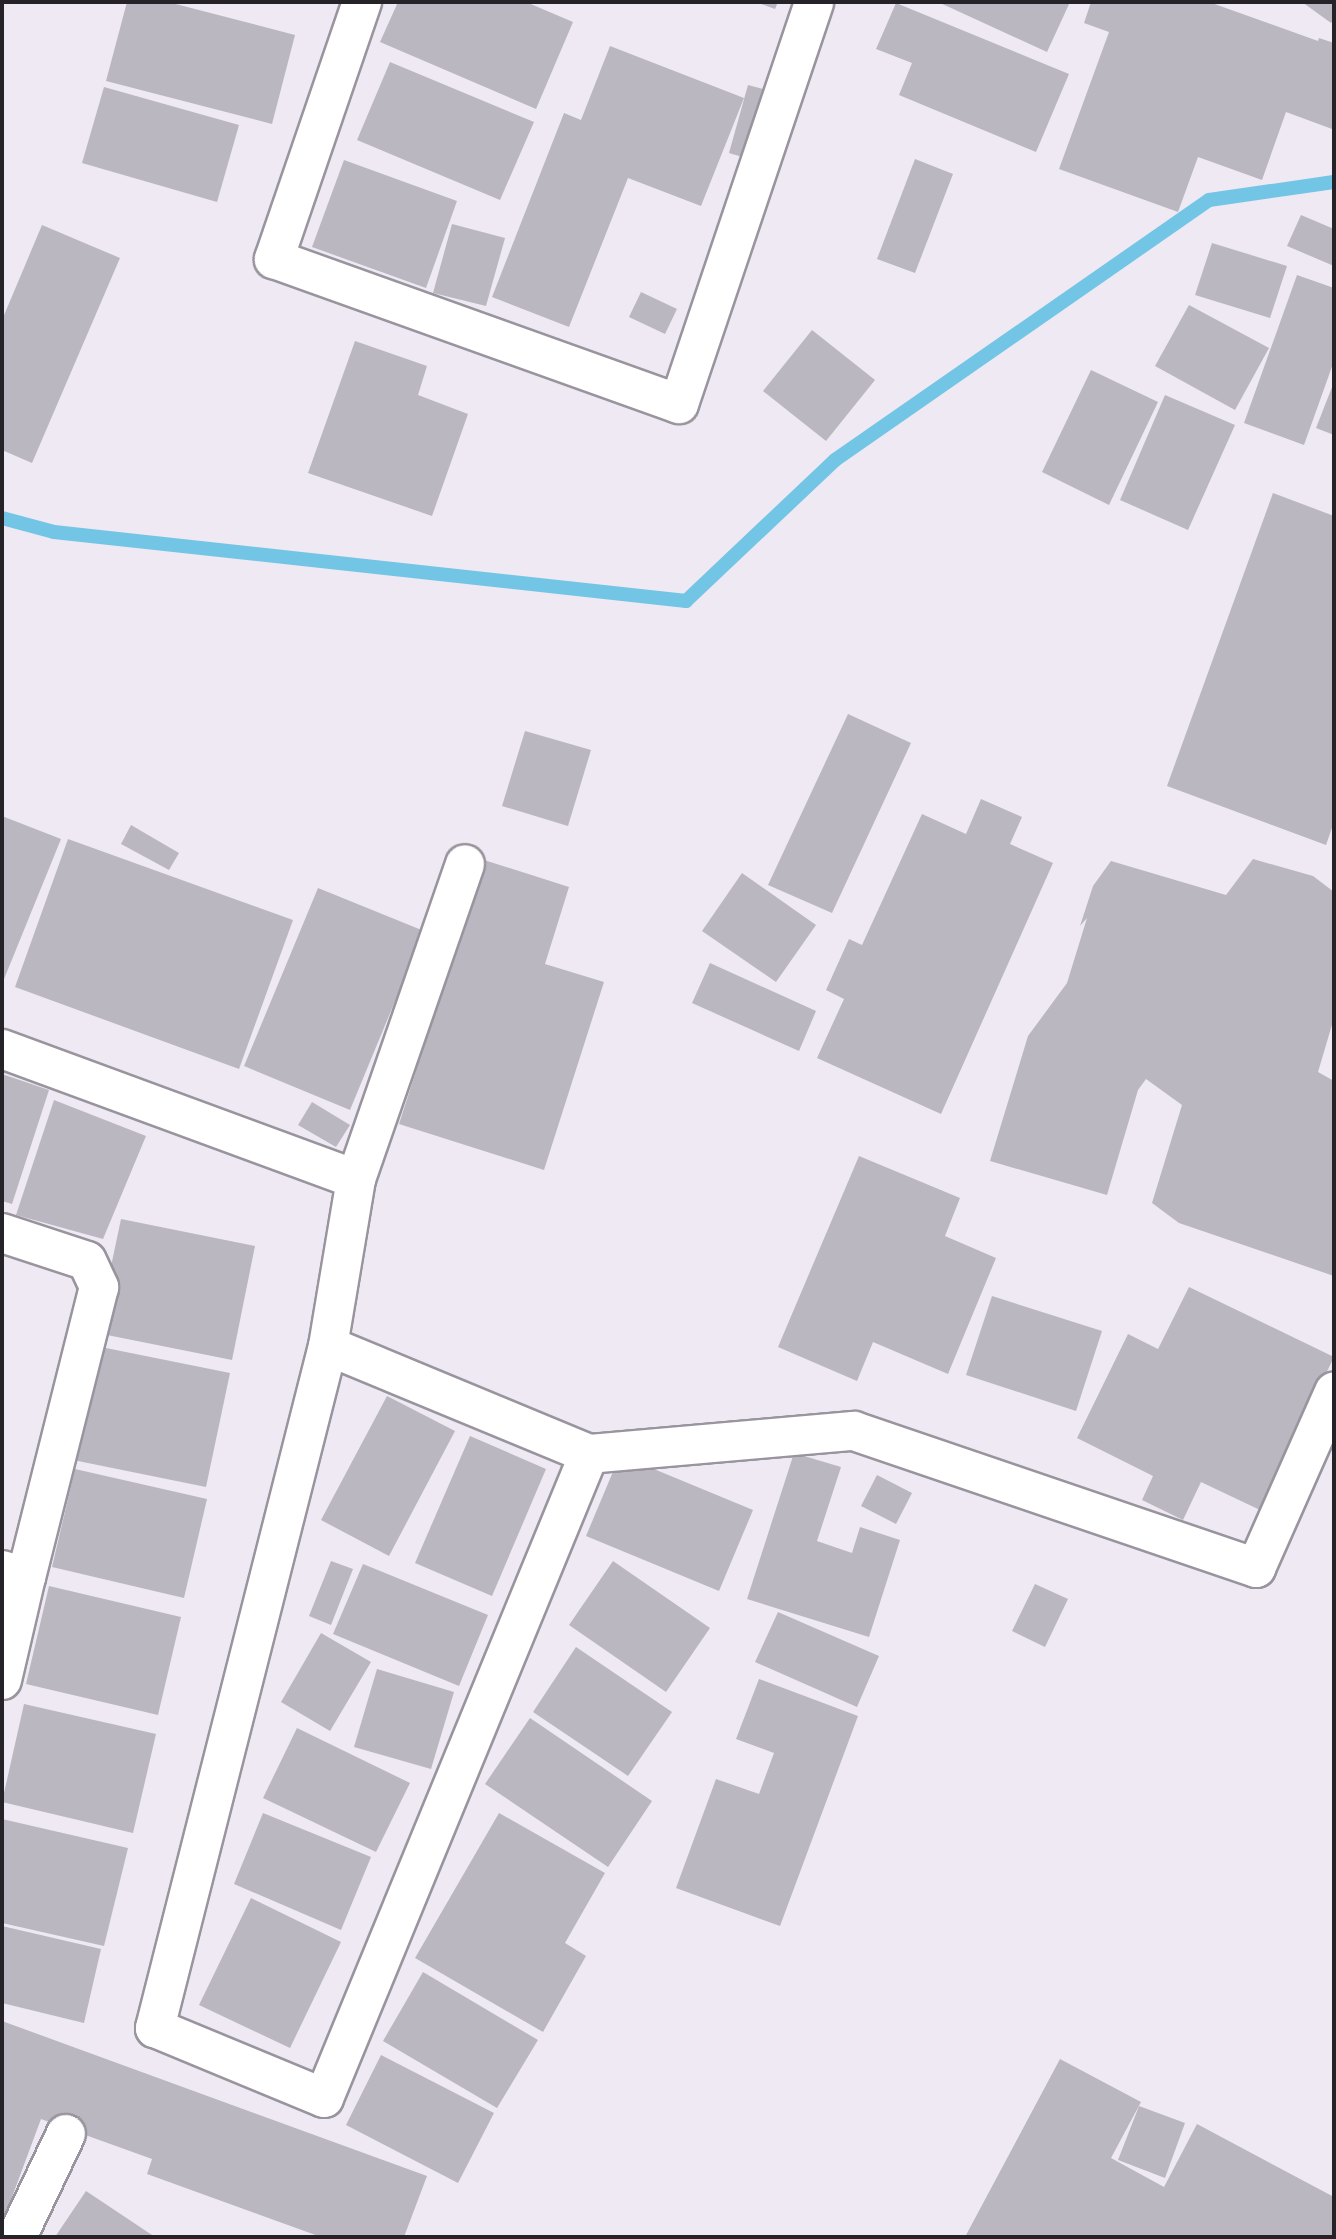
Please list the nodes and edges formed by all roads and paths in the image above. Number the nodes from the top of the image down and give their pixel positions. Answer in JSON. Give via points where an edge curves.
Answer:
{"nodes":[{"id":1,"x":362,"y":2,"type":"edge"},
{"id":2,"x":814,"y":2,"type":"edge"},
{"id":3,"x":465,"y":864,"type":"dead end"},
{"id":4,"x":2,"y":1049,"type":"edge"},
{"id":5,"x":356,"y":1179,"type":"junction"},
{"id":6,"x":2,"y":1233,"type":"edge"},
{"id":7,"x":328,"y":1346,"type":"junction"},
{"id":8,"x":1334,"y":1392,"type":"edge"},
{"id":9,"x":589,"y":1454,"type":"junction"},
{"id":10,"x":14,"y":1573,"type":"edge"},
{"id":11,"x":2,"y":1681,"type":"edge"},
{"id":12,"x":66,"y":2134,"type":"dead end"},
{"id":13,"x":17,"y":2237,"type":"edge"}],
"edges":[{"from":1,"to":2,"type":"street","via":[[274,259],[679,404]]},
{"from":3,"to":5,"type":"street"},
{"from":4,"to":5,"type":"street"},
{"from":5,"to":7,"type":"street"},
{"from":6,"to":10,"type":"street","via":[[87,1261],[99,1287]]},
{"from":7,"to":9,"type":"street"},
{"from":7,"to":9,"type":"street","via":[[155,2028],[324,2098]]},
{"from":8,"to":9,"type":"street","via":[[1256,1568],[854,1431]]},
{"from":10,"to":11,"type":"street"},
{"from":12,"to":13,"type":"street"}]}
